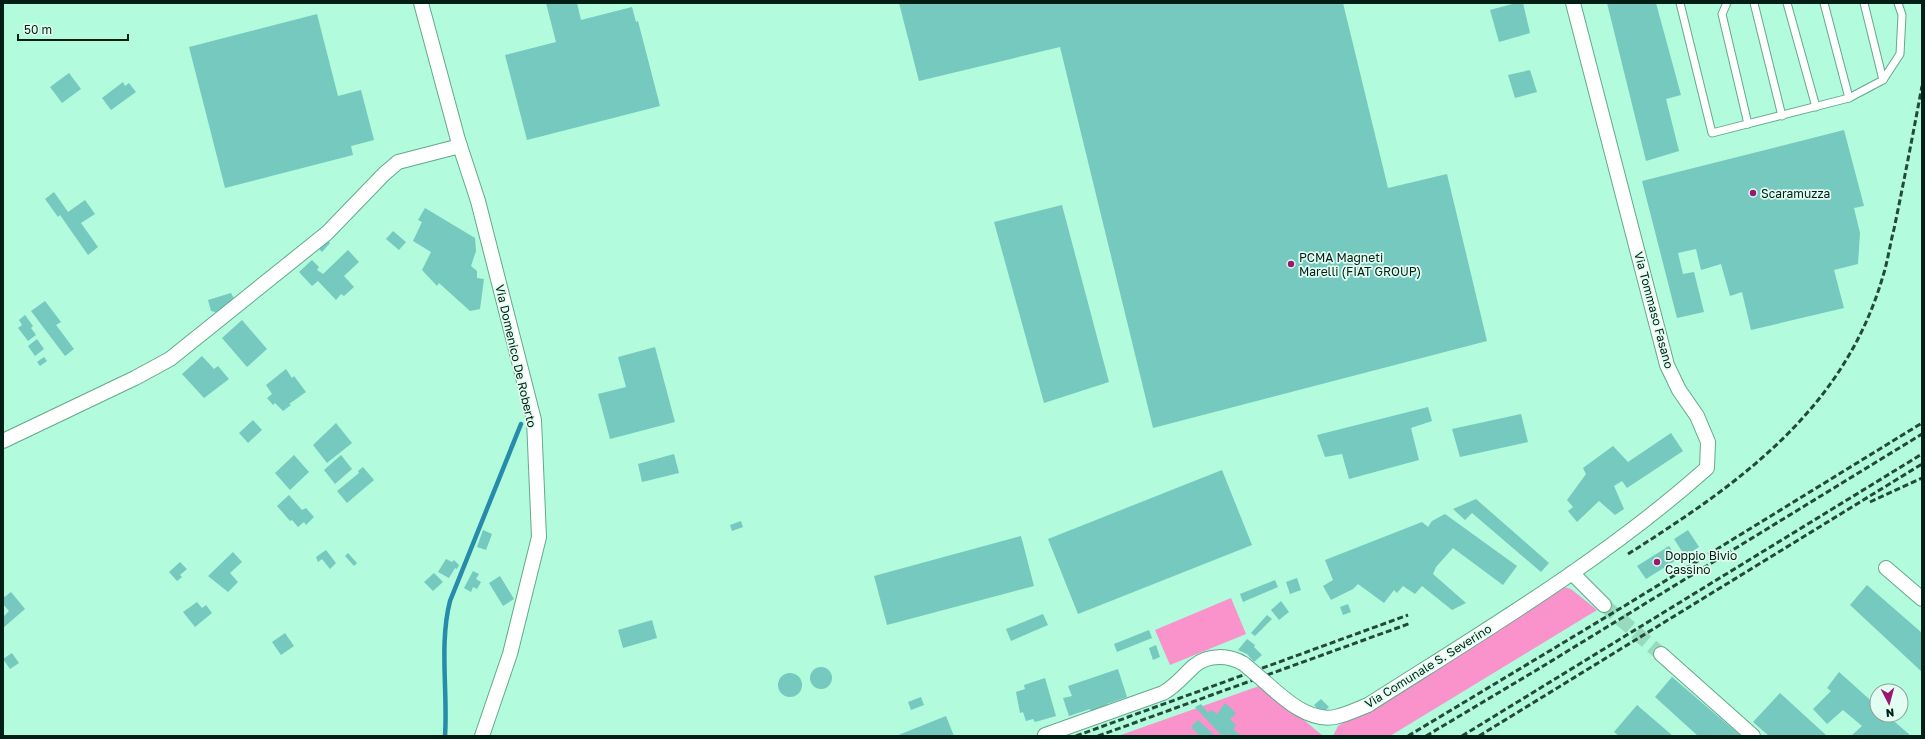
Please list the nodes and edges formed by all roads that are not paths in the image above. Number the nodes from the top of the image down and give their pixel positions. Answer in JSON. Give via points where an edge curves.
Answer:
{"nodes":[{"id":1,"x":421,"y":3,"type":"edge"},
{"id":2,"x":1573,"y":3,"type":"edge"},
{"id":3,"x":1680,"y":3,"type":"edge"},
{"id":4,"x":1726,"y":3,"type":"edge"},
{"id":5,"x":1754,"y":3,"type":"edge"},
{"id":6,"x":1787,"y":3,"type":"edge"},
{"id":7,"x":1824,"y":3,"type":"edge"},
{"id":8,"x":1864,"y":3,"type":"edge"},
{"id":9,"x":1898,"y":3,"type":"edge"},
{"id":10,"x":1883,"y":80,"type":"junction"},
{"id":11,"x":1849,"y":98,"type":"junction"},
{"id":12,"x":1816,"y":107,"type":"junction"},
{"id":13,"x":1782,"y":116,"type":"junction"},
{"id":14,"x":1748,"y":124,"type":"junction"},
{"id":15,"x":460,"y":146,"type":"junction"},
{"id":16,"x":3,"y":440,"type":"edge"},
{"id":17,"x":1886,"y":568,"type":"dead end"},
{"id":18,"x":1572,"y":574,"type":"junction"},
{"id":19,"x":1922,"y":599,"type":"edge"},
{"id":20,"x":1604,"y":605,"type":"tunnel mouth"},
{"id":21,"x":1661,"y":654,"type":"tunnel mouth"},
{"id":22,"x":1045,"y":735,"type":"edge"},
{"id":23,"x":482,"y":736,"type":"edge"},
{"id":24,"x":1752,"y":736,"type":"edge"}],
"edges":[{"from":1,"to":15,"type":"street","name":"Via Domenico De Roberto"},
{"from":2,"to":18,"type":"street","name":"Via Tommaso Fasano","via":[[1667,366],[1679,390],[1697,416],[1708,442],[1707,468]]},
{"from":3,"to":14,"type":"lane","via":[[1712,133]]},
{"from":4,"to":14,"type":"lane","via":[[1722,14]]},
{"from":5,"to":13,"type":"lane"},
{"from":6,"to":12,"type":"lane"},
{"from":7,"to":11,"type":"lane"},
{"from":8,"to":10,"type":"lane"},
{"from":9,"to":10,"type":"lane","via":[[1902,15],[1900,54]]},
{"from":10,"to":11,"type":"lane"},
{"from":11,"to":12,"type":"lane"},
{"from":12,"to":13,"type":"lane"},
{"from":13,"to":14,"type":"lane"},
{"from":15,"to":16,"type":"street","via":[[398,162],[327,233],[170,359]]},
{"from":15,"to":23,"type":"street","name":"Via Domenico De Roberto","via":[[478,202],[534,420],[539,537],[510,654]]},
{"from":17,"to":19,"type":"street"},
{"from":18,"to":20,"type":"street"},
{"from":18,"to":22,"type":"street","name":"Via Comunale S. Severino","bridge":true,"via":[[1368,705],[1335,717],[1318,716],[1292,705],[1244,664],[1234,658],[1223,657],[1209,658],[1195,665],[1174,687],[1163,693]]},
{"from":21,"to":24,"type":"street"}]}
